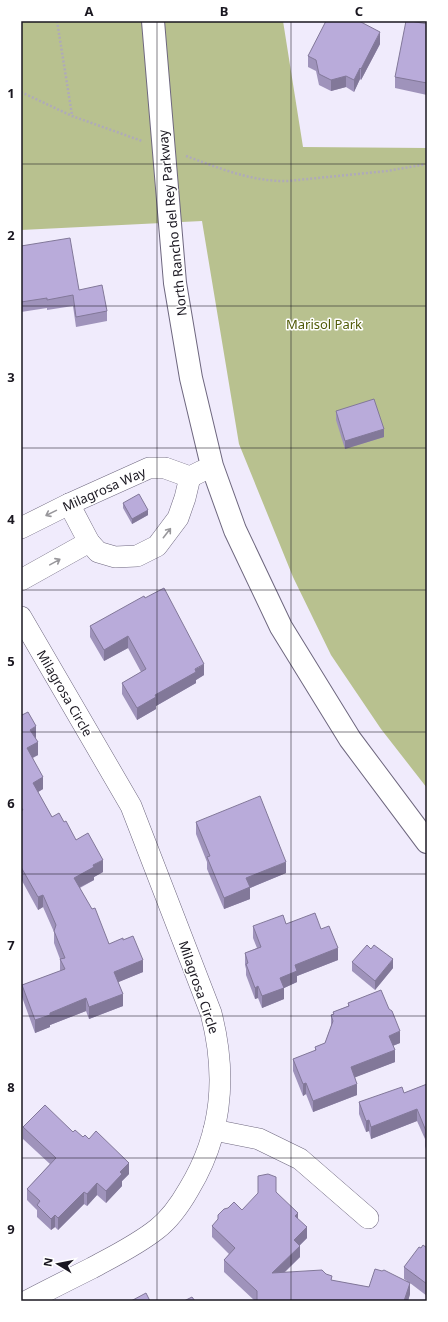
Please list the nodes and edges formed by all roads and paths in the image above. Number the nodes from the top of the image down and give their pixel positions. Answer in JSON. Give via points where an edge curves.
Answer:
{"nodes":[{"id":1,"x":57,"y":21,"type":"edge"},
{"id":2,"x":153,"y":21,"type":"edge"},
{"id":3,"x":21,"y":92,"type":"edge"},
{"id":4,"x":72,"y":116,"type":"junction"},
{"id":5,"x":163,"y":148,"type":"junction"},
{"id":6,"x":427,"y":164,"type":"edge"},
{"id":7,"x":212,"y":466,"type":"junction"},
{"id":8,"x":190,"y":478,"type":"junction"},
{"id":9,"x":69,"y":504,"type":"junction"},
{"id":10,"x":21,"y":528,"type":"edge"},
{"id":11,"x":89,"y":542,"type":"junction"},
{"id":12,"x":21,"y":580,"type":"edge"},
{"id":13,"x":21,"y":618,"type":"edge"},
{"id":14,"x":427,"y":842,"type":"edge"},
{"id":15,"x":214,"y":1130,"type":"junction"},
{"id":16,"x":368,"y":1218,"type":"dead end"},
{"id":17,"x":27,"y":1301,"type":"edge"}],
"edges":[{"from":1,"to":4,"type":"path"},
{"from":2,"to":5,"type":"street","name":"North Rancho del Rey Parkway"},
{"from":3,"to":4,"type":"path"},
{"from":4,"to":5,"type":"path"},
{"from":5,"to":6,"type":"path","via":[[235,173],[272,181],[387,171]]},
{"from":5,"to":7,"type":"street","name":"North Rancho del Rey Parkway","via":[[175,283],[192,378]]},
{"from":7,"to":8,"type":"street"},
{"from":7,"to":14,"type":"street","name":"North Rancho del Rey Parkway","via":[[235,530],[281,627],[350,739]]},
{"from":8,"to":9,"type":"street","name":"Milagrosa Way","via":[[165,468],[149,468]]},
{"from":11,"to":8,"type":"street","one_way":true,"via":[[98,552],[115,557],[137,556],[157,546],[178,518]]},
{"from":9,"to":10,"type":"street","name":"Milagrosa Way","one_way":true},
{"from":9,"to":11,"type":"street"},
{"from":12,"to":11,"type":"street","one_way":true},
{"from":13,"to":15,"type":"street","name":"Milagrosa Circle","via":[[131,806],[211,1013],[220,1059],[219,1107]]},
{"from":15,"to":16,"type":"street","via":[[259,1138],[300,1159]]},
{"from":15,"to":17,"type":"street","name":"Milagrosa Circle","via":[[207,1154],[196,1177],[183,1198],[158,1228],[130,1248]]}]}
